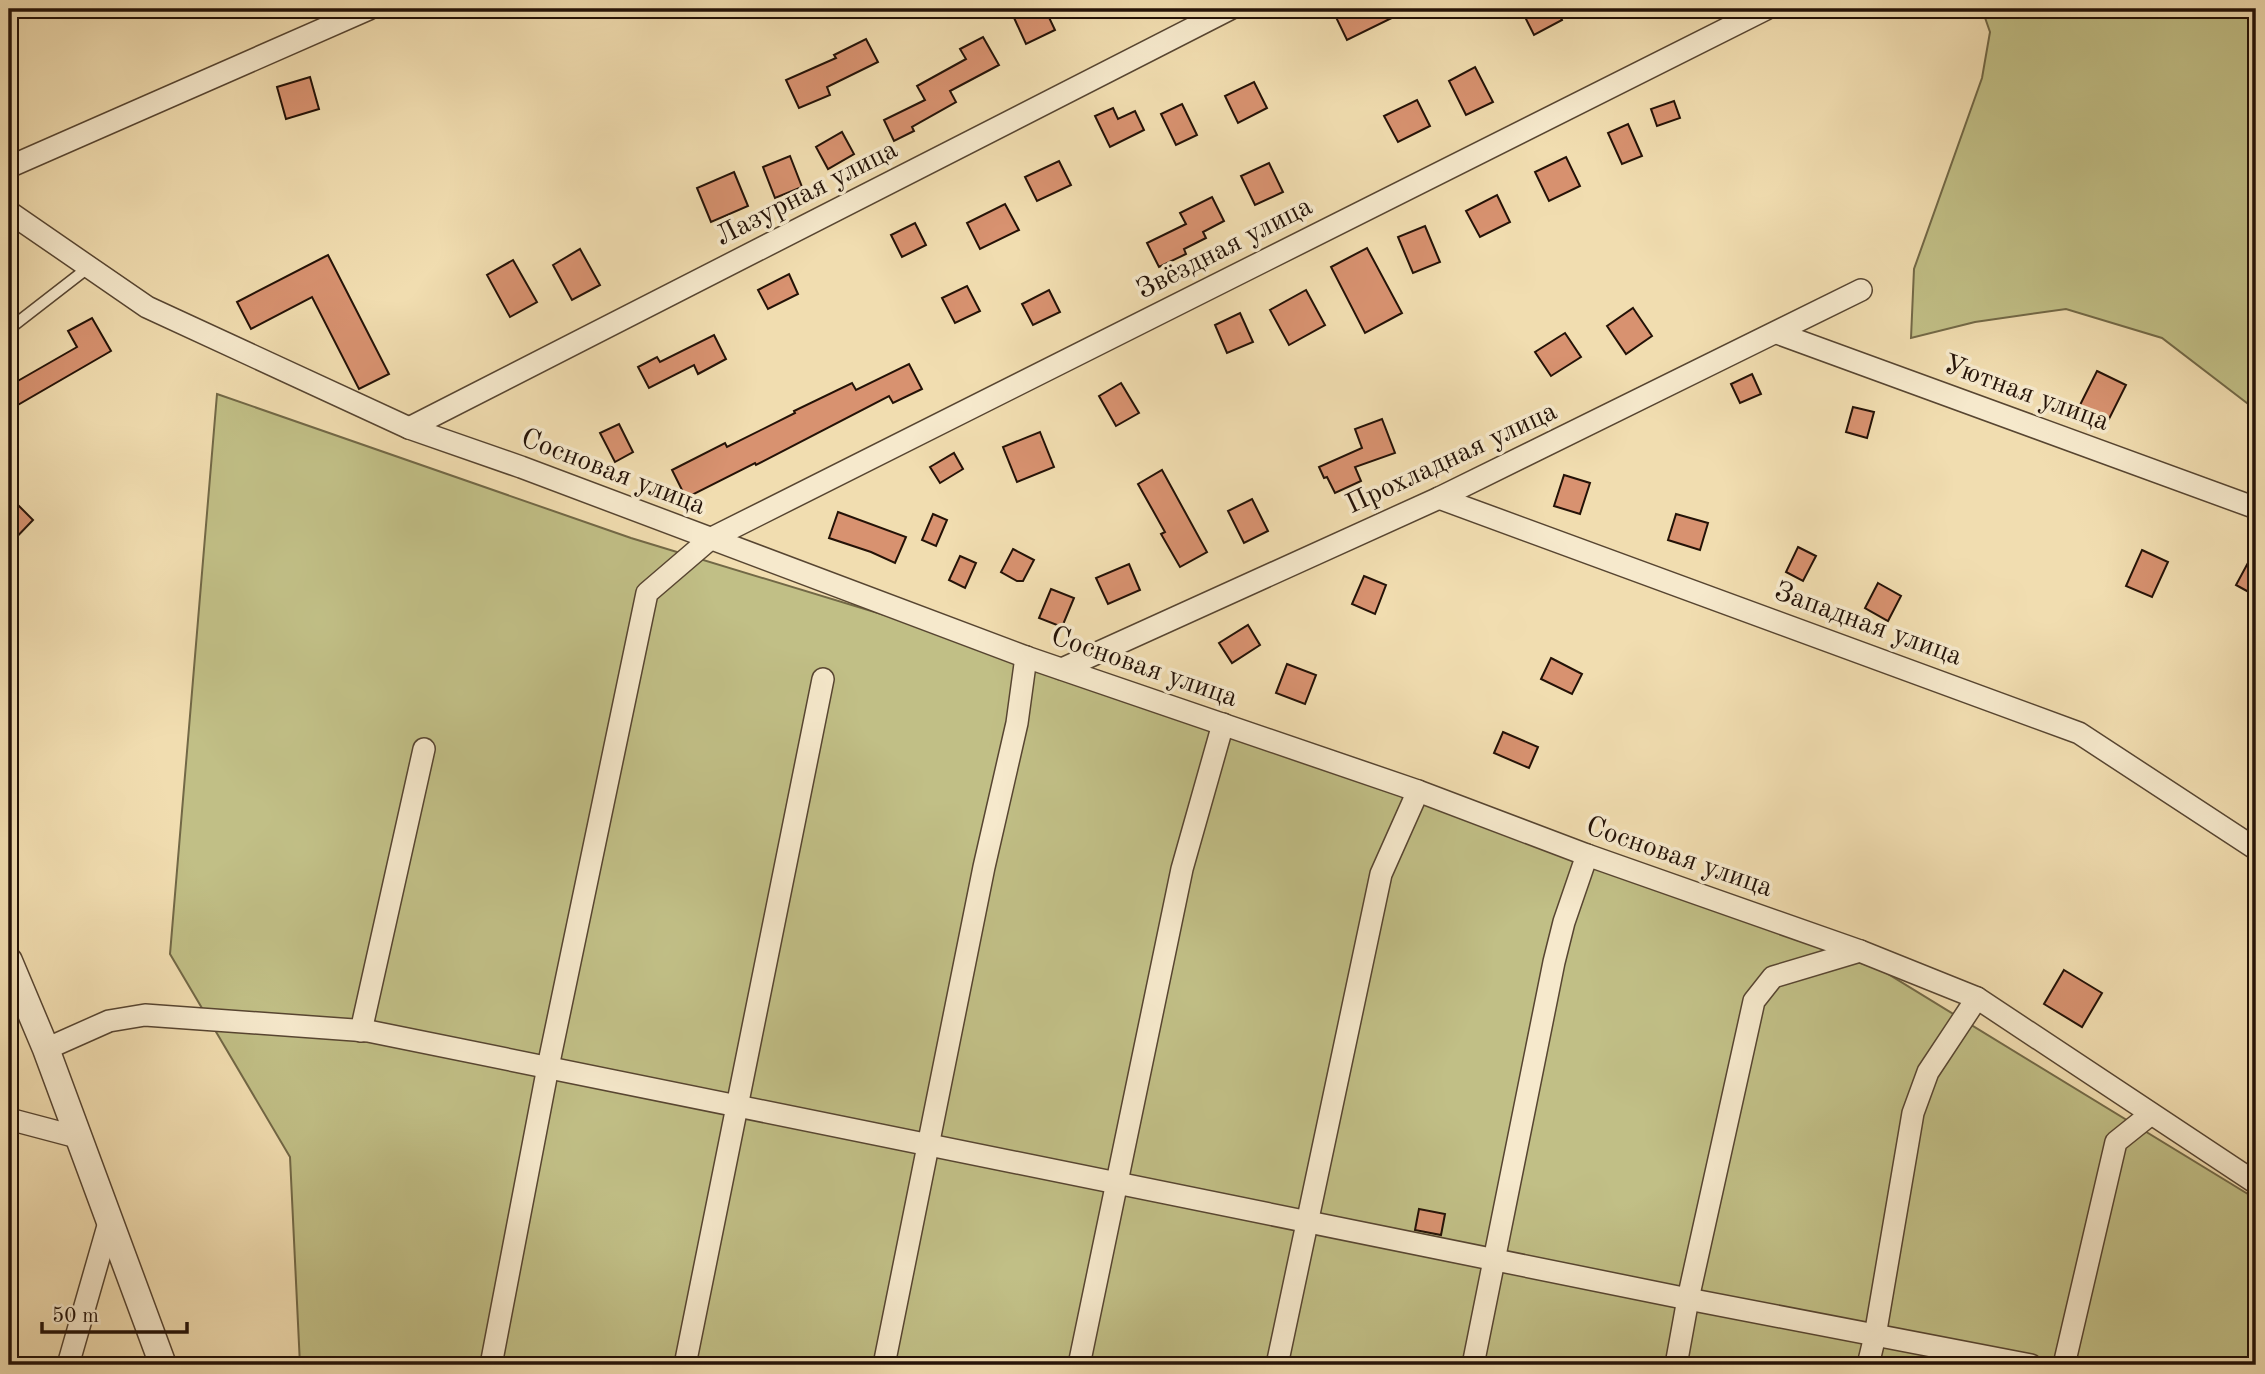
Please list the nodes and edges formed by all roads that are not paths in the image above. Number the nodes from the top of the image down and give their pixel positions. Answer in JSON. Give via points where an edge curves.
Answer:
{"nodes":[{"id":1,"x":369,"y":9,"type":"edge"},
{"id":2,"x":1230,"y":9,"type":"edge"},
{"id":3,"x":1766,"y":9,"type":"edge"},
{"id":4,"x":9,"y":167,"type":"edge"},
{"id":5,"x":9,"y":212,"type":"edge"},
{"id":6,"x":89,"y":267,"type":"junction"},
{"id":7,"x":1861,"y":290,"type":"dead end"},
{"id":8,"x":9,"y":329,"type":"edge"},
{"id":9,"x":1777,"y":332,"type":"junction"},
{"id":10,"x":409,"y":428,"type":"junction"},
{"id":11,"x":1439,"y":498,"type":"junction"},
{"id":12,"x":2256,"y":508,"type":"edge"},
{"id":13,"x":710,"y":540,"type":"junction"},
{"id":14,"x":1026,"y":657,"type":"junction"},
{"id":15,"x":1062,"y":669,"type":"junction"},
{"id":16,"x":823,"y":679,"type":"dead end"},
{"id":17,"x":1223,"y":724,"type":"junction"},
{"id":18,"x":424,"y":749,"type":"dead end"},
{"id":19,"x":1418,"y":791,"type":"junction"},
{"id":20,"x":2256,"y":849,"type":"edge"},
{"id":21,"x":1587,"y":855,"type":"junction"},
{"id":22,"x":1860,"y":951,"type":"junction"},
{"id":23,"x":9,"y":961,"type":"edge"},
{"id":24,"x":1977,"y":998,"type":"junction"},
{"id":25,"x":361,"y":1031,"type":"junction"},
{"id":26,"x":46,"y":1049,"type":"junction"},
{"id":27,"x":548,"y":1067,"type":"junction"},
{"id":28,"x":737,"y":1105,"type":"junction"},
{"id":29,"x":2151,"y":1114,"type":"junction"},
{"id":30,"x":9,"y":1119,"type":"edge"},
{"id":31,"x":77,"y":1137,"type":"junction"},
{"id":32,"x":929,"y":1144,"type":"junction"},
{"id":33,"x":2256,"y":1183,"type":"edge"},
{"id":34,"x":1118,"y":1184,"type":"junction"},
{"id":35,"x":110,"y":1219,"type":"junction"},
{"id":36,"x":1308,"y":1223,"type":"junction"},
{"id":37,"x":1494,"y":1260,"type":"junction"},
{"id":38,"x":1688,"y":1300,"type":"junction"},
{"id":39,"x":1875,"y":1336,"type":"junction"},
{"id":40,"x":68,"y":1365,"type":"edge"},
{"id":41,"x":163,"y":1365,"type":"edge"},
{"id":42,"x":491,"y":1365,"type":"edge"},
{"id":43,"x":685,"y":1365,"type":"edge"},
{"id":44,"x":884,"y":1365,"type":"edge"},
{"id":45,"x":1079,"y":1365,"type":"edge"},
{"id":46,"x":1277,"y":1365,"type":"edge"},
{"id":47,"x":1473,"y":1365,"type":"edge"},
{"id":48,"x":1676,"y":1365,"type":"edge"},
{"id":49,"x":1868,"y":1365,"type":"edge"},
{"id":50,"x":2031,"y":1365,"type":"edge"},
{"id":51,"x":2064,"y":1365,"type":"edge"}],
"edges":[{"from":1,"to":4,"type":"street"},
{"from":2,"to":10,"type":"street","name":"Лазурная улица"},
{"from":3,"to":13,"type":"street","name":"Звёздная улица"},
{"from":5,"to":6,"type":"street","name":"Сосновая улица"},
{"from":6,"to":8,"type":"lane"},
{"from":6,"to":10,"type":"street","name":"Сосновая улица","via":[[147,307]]},
{"from":7,"to":9,"type":"street","name":"Прохладная улица"},
{"from":9,"to":11,"type":"street","name":"Прохладная улица"},
{"from":9,"to":12,"type":"street","name":"Уютная улица"},
{"from":10,"to":13,"type":"street","name":"Сосновая улица"},
{"from":11,"to":15,"type":"street","name":"Прохладная улица"},
{"from":11,"to":20,"type":"street","name":"Западная улица","via":[[2079,733]]},
{"from":13,"to":14,"type":"street","name":"Сосновая улица"},
{"from":13,"to":27,"type":"street","name":"Звёздная улица","via":[[647,593]]},
{"from":14,"to":15,"type":"street","name":"Сосновая улица"},
{"from":14,"to":32,"type":"street","via":[[1017,723]]},
{"from":15,"to":17,"type":"street","name":"Сосновая улица"},
{"from":16,"to":28,"type":"street"},
{"from":17,"to":19,"type":"street","name":"Сосновая улица"},
{"from":17,"to":34,"type":"street","via":[[1182,869]]},
{"from":18,"to":25,"type":"street"},
{"from":19,"to":21,"type":"street","name":"Сосновая улица"},
{"from":19,"to":36,"type":"street","via":[[1381,874]]},
{"from":21,"to":22,"type":"street","name":"Сосновая улица"},
{"from":21,"to":37,"type":"street","via":[[1554,962]]},
{"from":22,"to":24,"type":"street","name":"Сосновая улица"},
{"from":22,"to":38,"type":"street","via":[[1773,977],[1754,1001]]},
{"from":23,"to":26,"type":"street"},
{"from":24,"to":29,"type":"street","name":"Сосновая улица"},
{"from":24,"to":39,"type":"street","via":[[1928,1072],[1913,1113]]},
{"from":25,"to":26,"type":"street","via":[[145,1015],[109,1021]]},
{"from":25,"to":27,"type":"street"},
{"from":26,"to":31,"type":"street"},
{"from":27,"to":28,"type":"street"},
{"from":27,"to":42,"type":"street","name":"Звёздная улица"},
{"from":28,"to":32,"type":"street"},
{"from":28,"to":43,"type":"street"},
{"from":29,"to":33,"type":"street","name":"Сосновая улица"},
{"from":29,"to":51,"type":"street","via":[[2116,1142]]},
{"from":30,"to":31,"type":"street"},
{"from":31,"to":35,"type":"street"},
{"from":32,"to":34,"type":"street"},
{"from":32,"to":44,"type":"street"},
{"from":34,"to":36,"type":"street"},
{"from":34,"to":45,"type":"street"},
{"from":35,"to":40,"type":"street"},
{"from":35,"to":41,"type":"street"},
{"from":36,"to":37,"type":"street"},
{"from":36,"to":46,"type":"street"},
{"from":37,"to":38,"type":"street"},
{"from":37,"to":47,"type":"street"},
{"from":38,"to":39,"type":"street"},
{"from":38,"to":48,"type":"street"},
{"from":39,"to":49,"type":"street"},
{"from":39,"to":50,"type":"street"}]}
